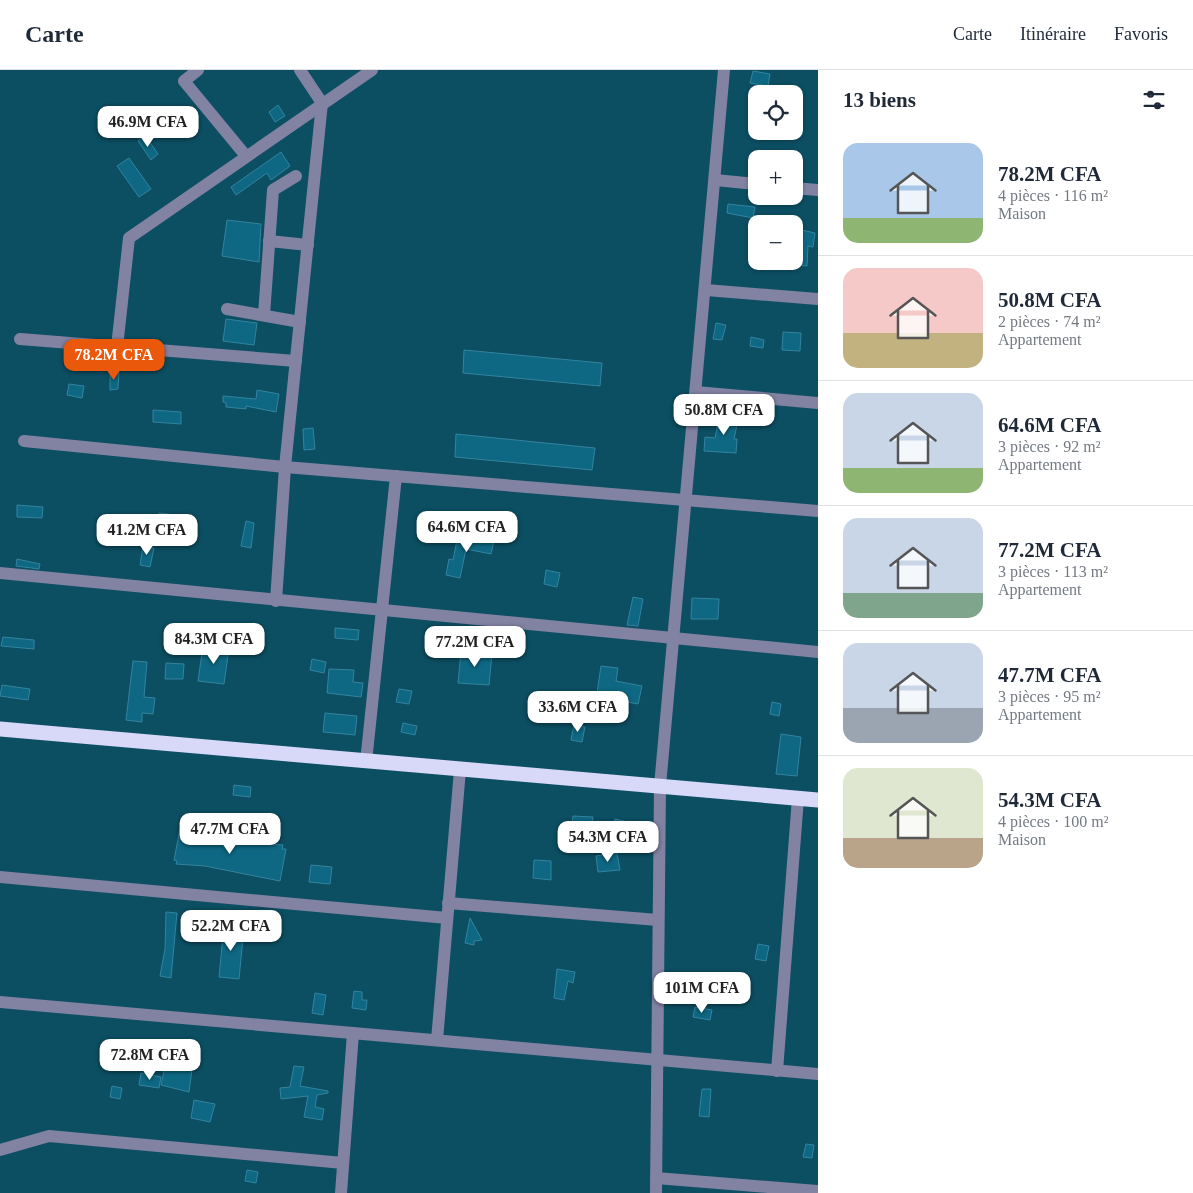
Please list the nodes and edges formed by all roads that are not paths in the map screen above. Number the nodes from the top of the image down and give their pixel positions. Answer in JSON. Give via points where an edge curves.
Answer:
{"nodes":[{"id":1,"x":198,"y":70,"type":"edge"},
{"id":2,"x":300,"y":70,"type":"edge"},
{"id":3,"x":372,"y":70,"type":"edge"},
{"id":4,"x":724,"y":70,"type":"edge"},
{"id":5,"x":322,"y":103,"type":"junction"},
{"id":6,"x":246,"y":156,"type":"junction"},
{"id":7,"x":296,"y":176,"type":"dead end"},
{"id":8,"x":715,"y":180,"type":"junction"},
{"id":9,"x":748,"y":183,"type":"edge"},
{"id":10,"x":803,"y":189,"type":"edge"},
{"id":11,"x":818,"y":190,"type":"edge"},
{"id":12,"x":269,"y":241,"type":"junction"},
{"id":13,"x":308,"y":246,"type":"junction"},
{"id":14,"x":706,"y":290,"type":"junction"},
{"id":15,"x":818,"y":298,"type":"edge"},
{"id":16,"x":228,"y":309,"type":"dead end"},
{"id":17,"x":264,"y":315,"type":"junction"},
{"id":18,"x":300,"y":322,"type":"junction"},
{"id":19,"x":20,"y":339,"type":"dead end"},
{"id":20,"x":117,"y":347,"type":"junction"},
{"id":21,"x":296,"y":361,"type":"junction"},
{"id":22,"x":696,"y":392,"type":"junction"},
{"id":23,"x":818,"y":403,"type":"edge"},
{"id":24,"x":24,"y":441,"type":"dead end"},
{"id":25,"x":285,"y":467,"type":"junction"},
{"id":26,"x":396,"y":476,"type":"junction"},
{"id":27,"x":687,"y":499,"type":"junction"},
{"id":28,"x":818,"y":511,"type":"edge"},
{"id":29,"x":0,"y":573,"type":"edge"},
{"id":30,"x":276,"y":601,"type":"junction"},
{"id":31,"x":381,"y":612,"type":"junction"},
{"id":32,"x":675,"y":640,"type":"junction"},
{"id":33,"x":818,"y":652,"type":"edge"},
{"id":34,"x":0,"y":729,"type":"edge"},
{"id":35,"x":366,"y":762,"type":"junction"},
{"id":36,"x":460,"y":770,"type":"junction"},
{"id":37,"x":660,"y":786,"type":"junction"},
{"id":38,"x":798,"y":798,"type":"junction"},
{"id":39,"x":818,"y":800,"type":"edge"},
{"id":40,"x":0,"y":877,"type":"edge"},
{"id":41,"x":448,"y":903,"type":"junction"},
{"id":42,"x":447,"y":918,"type":"junction"},
{"id":43,"x":658,"y":920,"type":"junction"},
{"id":44,"x":0,"y":1002,"type":"edge"},
{"id":45,"x":352,"y":1033,"type":"junction"},
{"id":46,"x":437,"y":1040,"type":"junction"},
{"id":47,"x":656,"y":1060,"type":"junction"},
{"id":48,"x":777,"y":1071,"type":"junction"},
{"id":49,"x":818,"y":1074,"type":"edge"},
{"id":50,"x":0,"y":1150,"type":"edge"},
{"id":51,"x":343,"y":1163,"type":"junction"},
{"id":52,"x":656,"y":1178,"type":"junction"},
{"id":53,"x":786,"y":1191,"type":"edge"},
{"id":54,"x":818,"y":1191,"type":"edge"},
{"id":55,"x":341,"y":1193,"type":"edge"},
{"id":56,"x":656,"y":1193,"type":"edge"}],
"edges":[{"from":1,"to":6,"type":"street","via":[[184,81]]},
{"from":2,"to":5,"type":"street"},
{"from":3,"to":5,"type":"street"},
{"from":4,"to":8,"type":"street"},
{"from":5,"to":6,"type":"street"},
{"from":5,"to":13,"type":"street"},
{"from":6,"to":20,"type":"street","via":[[129,238]]},
{"from":7,"to":12,"type":"street","via":[[273,190]]},
{"from":8,"to":9,"type":"street"},
{"from":8,"to":14,"type":"street"},
{"from":10,"to":11,"type":"street"},
{"from":12,"to":13,"type":"street"},
{"from":12,"to":17,"type":"street"},
{"from":13,"to":18,"type":"street"},
{"from":14,"to":15,"type":"street"},
{"from":14,"to":22,"type":"street"},
{"from":16,"to":17,"type":"street"},
{"from":17,"to":18,"type":"street"},
{"from":18,"to":21,"type":"street"},
{"from":19,"to":20,"type":"street"},
{"from":20,"to":21,"type":"street"},
{"from":21,"to":25,"type":"street"},
{"from":22,"to":23,"type":"street"},
{"from":22,"to":27,"type":"street"},
{"from":24,"to":25,"type":"street"},
{"from":25,"to":26,"type":"street"},
{"from":25,"to":30,"type":"street"},
{"from":26,"to":27,"type":"street"},
{"from":26,"to":31,"type":"street"},
{"from":27,"to":28,"type":"street"},
{"from":27,"to":32,"type":"street"},
{"from":29,"to":30,"type":"street"},
{"from":30,"to":31,"type":"street"},
{"from":31,"to":32,"type":"street"},
{"from":31,"to":35,"type":"street"},
{"from":32,"to":33,"type":"street"},
{"from":32,"to":37,"type":"street"},
{"from":34,"to":35,"type":"highway"},
{"from":35,"to":36,"type":"highway"},
{"from":36,"to":37,"type":"highway"},
{"from":36,"to":41,"type":"street"},
{"from":37,"to":38,"type":"highway"},
{"from":37,"to":43,"type":"street"},
{"from":38,"to":39,"type":"highway"},
{"from":38,"to":48,"type":"street"},
{"from":40,"to":42,"type":"street"},
{"from":41,"to":42,"type":"street"},
{"from":41,"to":43,"type":"street"},
{"from":42,"to":46,"type":"street"},
{"from":43,"to":47,"type":"street"},
{"from":44,"to":45,"type":"street"},
{"from":45,"to":46,"type":"street"},
{"from":45,"to":51,"type":"street"},
{"from":46,"to":47,"type":"street"},
{"from":47,"to":48,"type":"street"},
{"from":47,"to":52,"type":"street"},
{"from":48,"to":49,"type":"street"},
{"from":50,"to":51,"type":"street","via":[[49,1136]]},
{"from":51,"to":55,"type":"street"},
{"from":52,"to":53,"type":"street"},
{"from":52,"to":56,"type":"street"},
{"from":53,"to":54,"type":"street"}]}
